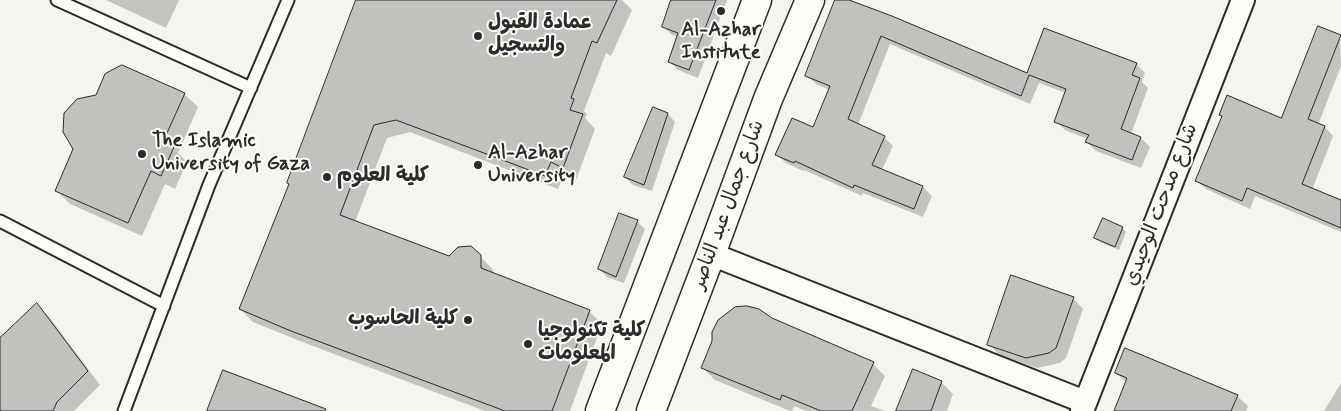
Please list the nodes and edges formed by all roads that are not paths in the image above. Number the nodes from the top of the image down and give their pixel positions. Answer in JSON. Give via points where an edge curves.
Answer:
{"nodes":[{"id":1,"x":56,"y":0,"type":"edge"},
{"id":2,"x":288,"y":0,"type":"edge"},
{"id":3,"x":757,"y":0,"type":"edge"},
{"id":4,"x":810,"y":0,"type":"edge"},
{"id":5,"x":1243,"y":0,"type":"edge"},
{"id":6,"x":251,"y":88,"type":"junction"},
{"id":7,"x":0,"y":221,"type":"edge"},
{"id":8,"x":711,"y":254,"type":"junction"},
{"id":9,"x":164,"y":306,"type":"junction"},
{"id":10,"x":1083,"y":406,"type":"edge"},
{"id":11,"x":124,"y":411,"type":"edge"},
{"id":12,"x":600,"y":411,"type":"edge"},
{"id":13,"x":651,"y":411,"type":"edge"}],
"edges":[{"from":1,"to":6,"type":"lane"},
{"from":2,"to":6,"type":"lane"},
{"from":3,"to":12,"type":"main road"},
{"from":4,"to":8,"type":"main road","name":"شارع جمال عبد الناصر","via":[[768,99]]},
{"from":5,"to":10,"type":"street","name":"شارع مدحت الوحيدي"},
{"from":6,"to":9,"type":"lane"},
{"from":7,"to":9,"type":"lane"},
{"from":8,"to":10,"type":"street"},
{"from":8,"to":13,"type":"main road","name":"شارع جمال عبد الناصر"},
{"from":9,"to":11,"type":"lane"}]}
